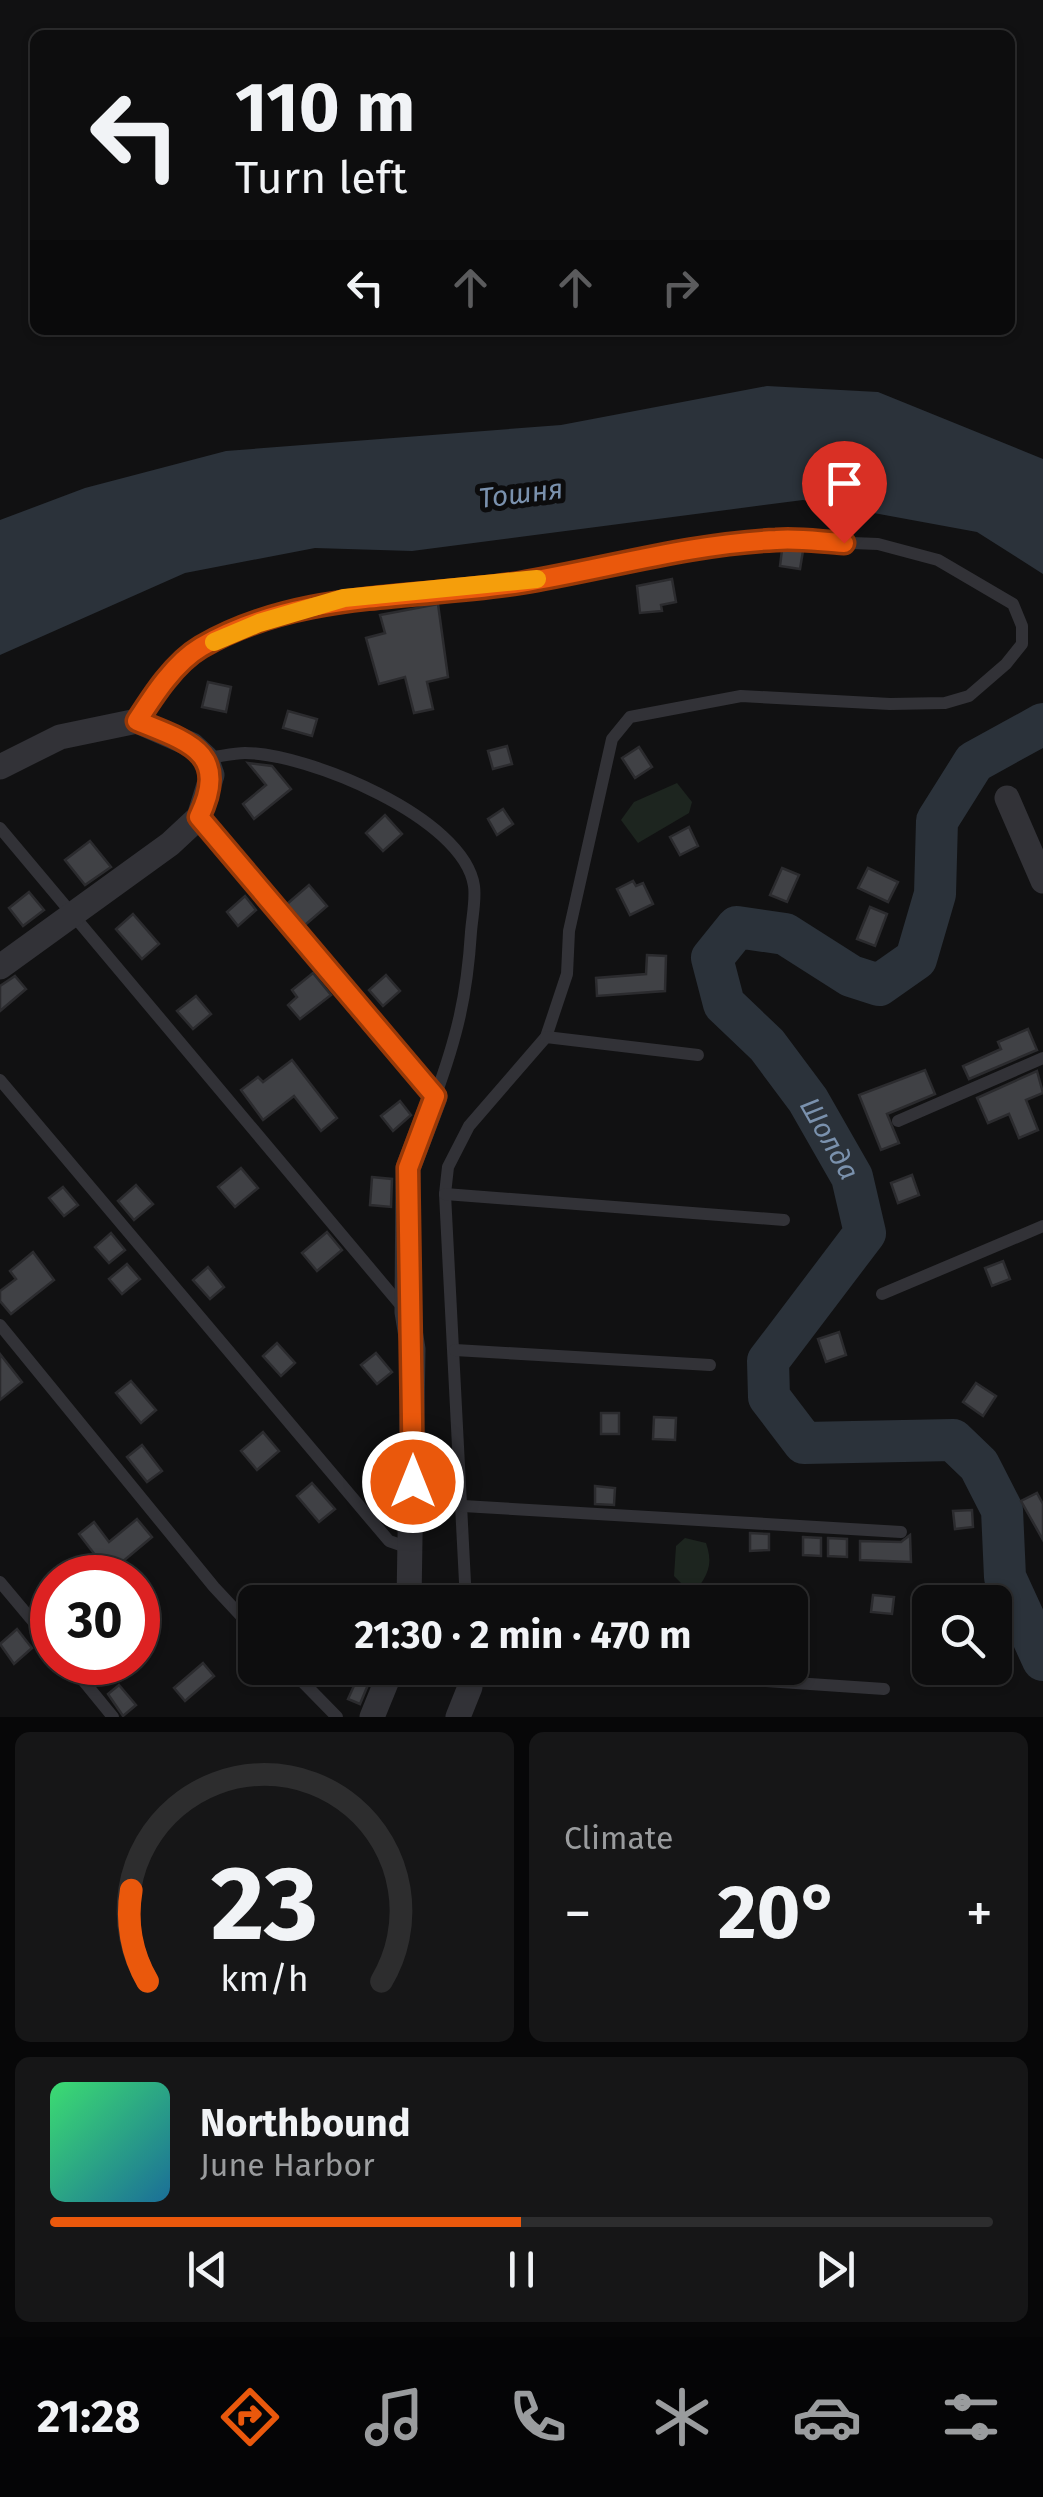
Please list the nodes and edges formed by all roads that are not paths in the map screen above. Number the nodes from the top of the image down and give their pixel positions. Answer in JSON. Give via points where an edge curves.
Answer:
{"nodes":[{"id":1,"x":137,"y":721,"type":"junction"},
{"id":2,"x":206,"y":758,"type":"junction"},
{"id":3,"x":0,"y":767,"type":"edge"},
{"id":4,"x":1007,"y":798,"type":"dead end"},
{"id":5,"x":199,"y":817,"type":"junction"},
{"id":6,"x":0,"y":828,"type":"edge"},
{"id":7,"x":1043,"y":881,"type":"edge"},
{"id":8,"x":72,"y":914,"type":"junction"},
{"id":9,"x":0,"y":967,"type":"edge"},
{"id":10,"x":546,"y":1037,"type":"junction"},
{"id":11,"x":698,"y":1055,"type":"dead end"},
{"id":12,"x":1043,"y":1058,"type":"edge"},
{"id":13,"x":0,"y":1080,"type":"edge"},
{"id":14,"x":435,"y":1096,"type":"junction"},
{"id":15,"x":898,"y":1121,"type":"dead end"},
{"id":16,"x":445,"y":1194,"type":"junction"},
{"id":17,"x":784,"y":1220,"type":"dead end"},
{"id":18,"x":1043,"y":1226,"type":"edge"},
{"id":19,"x":882,"y":1294,"type":"dead end"},
{"id":20,"x":407,"y":1312,"type":"junction"},
{"id":21,"x":0,"y":1325,"type":"edge"},
{"id":22,"x":455,"y":1350,"type":"junction"},
{"id":23,"x":710,"y":1364,"type":"dead end"},
{"id":24,"x":463,"y":1506,"type":"junction"},
{"id":25,"x":901,"y":1532,"type":"dead end"},
{"id":26,"x":413,"y":1550,"type":"junction"},
{"id":27,"x":0,"y":1582,"type":"edge"},
{"id":28,"x":410,"y":1585,"type":"edge"},
{"id":29,"x":465,"y":1585,"type":"edge"},
{"id":30,"x":238,"y":1613,"type":"edge"},
{"id":31,"x":30,"y":1618,"type":"edge"},
{"id":32,"x":808,"y":1684,"type":"edge"},
{"id":33,"x":87,"y":1685,"type":"edge"},
{"id":34,"x":306,"y":1685,"type":"edge"},
{"id":35,"x":385,"y":1685,"type":"edge"},
{"id":36,"x":466,"y":1685,"type":"edge"},
{"id":37,"x":884,"y":1689,"type":"dead end"},
{"id":38,"x":113,"y":1717,"type":"edge"},
{"id":39,"x":337,"y":1717,"type":"edge"},
{"id":40,"x":372,"y":1717,"type":"edge"},
{"id":41,"x":458,"y":1717,"type":"edge"}],
"edges":[{"from":1,"to":2,"type":"street"},
{"from":1,"to":3,"type":"street","via":[[60,738]]},
{"from":1,"to":10,"type":"lane","via":[[199,648],[259,623],[344,598],[518,583],[646,557],[776,540],[878,544],[938,560],[1012,604],[1022,644],[969,696],[890,704],[740,696],[630,717],[612,739],[604,769],[568,931],[567,974]]},
{"from":2,"to":5,"type":"street","via":[[212,776]]},
{"from":2,"to":14,"type":"lane","via":[[246,753],[364,786],[417,813],[449,840],[474,884],[461,1025]]},
{"from":4,"to":7,"type":"street"},
{"from":5,"to":8,"type":"street"},
{"from":5,"to":14,"type":"lane"},
{"from":6,"to":8,"type":"lane"},
{"from":8,"to":9,"type":"street"},
{"from":8,"to":20,"type":"lane"},
{"from":10,"to":11,"type":"lane"},
{"from":10,"to":16,"type":"lane","via":[[470,1126],[448,1167]]},
{"from":12,"to":15,"type":"lane"},
{"from":13,"to":26,"type":"lane","via":[[390,1540]]},
{"from":14,"to":20,"type":"street","via":[[408,1168]]},
{"from":16,"to":17,"type":"lane"},
{"from":16,"to":22,"type":"lane"},
{"from":18,"to":19,"type":"lane"},
{"from":20,"to":26,"type":"street","via":[[413,1349]]},
{"from":21,"to":30,"type":"lane"},
{"from":22,"to":23,"type":"lane"},
{"from":22,"to":24,"type":"lane"},
{"from":24,"to":25,"type":"lane"},
{"from":24,"to":29,"type":"lane"},
{"from":26,"to":28,"type":"street"},
{"from":27,"to":31,"type":"lane"},
{"from":32,"to":37,"type":"lane"},
{"from":33,"to":38,"type":"lane"},
{"from":34,"to":39,"type":"lane"},
{"from":35,"to":40,"type":"street"},
{"from":36,"to":41,"type":"street"}]}
